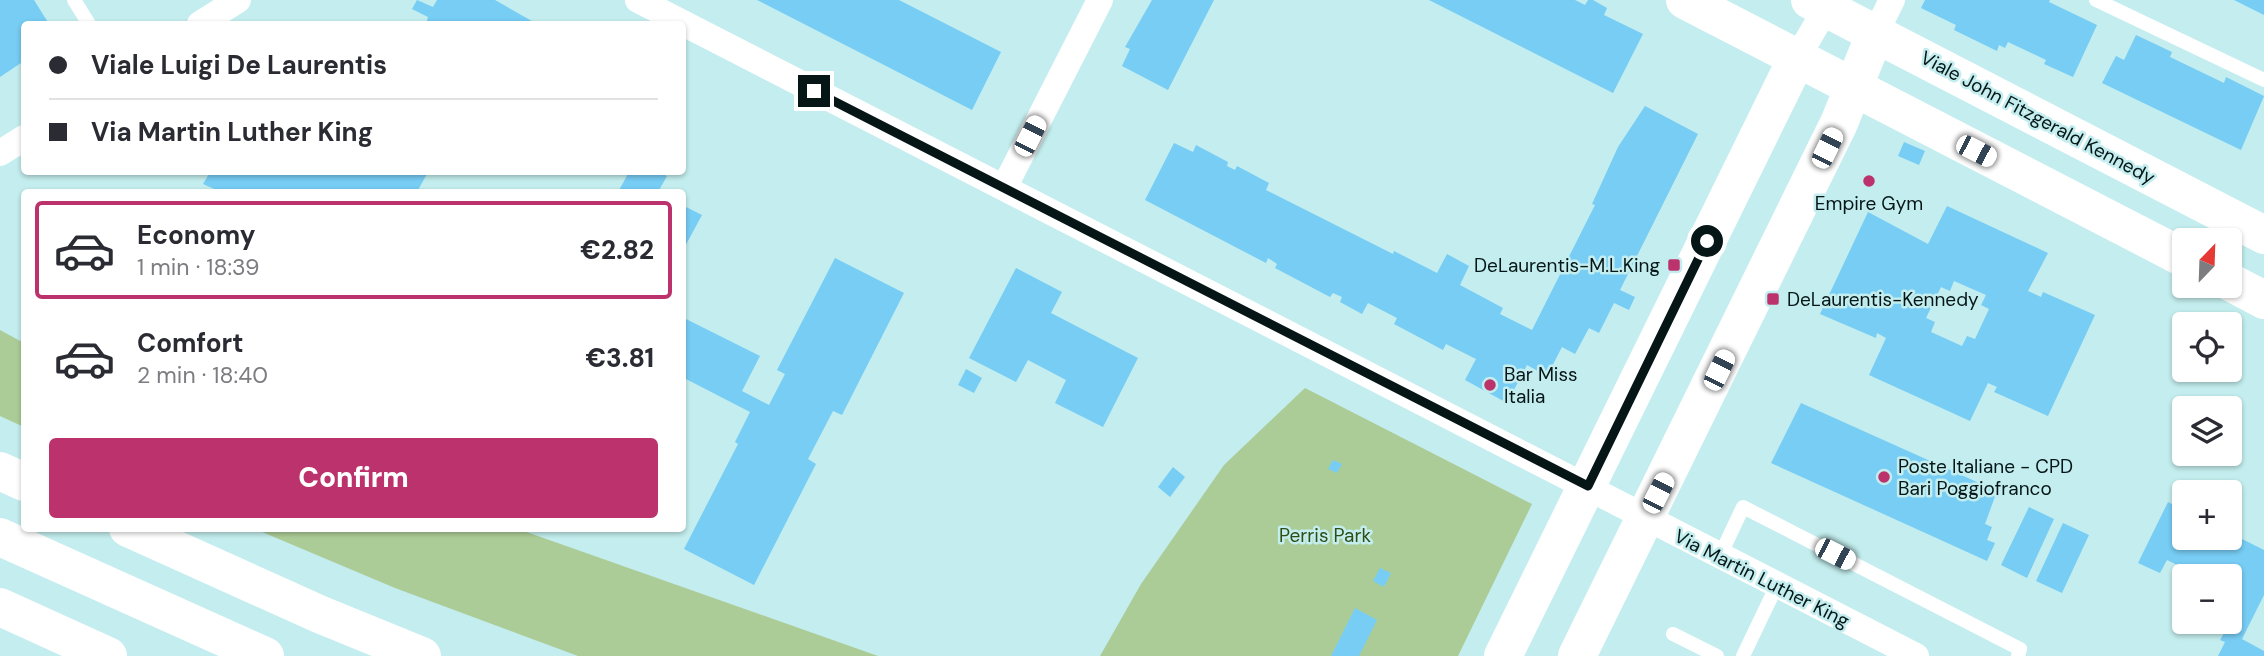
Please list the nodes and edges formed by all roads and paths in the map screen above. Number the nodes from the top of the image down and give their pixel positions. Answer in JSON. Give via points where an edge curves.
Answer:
{"nodes":[{"id":1,"x":74,"y":0,"type":"edge"},
{"id":2,"x":238,"y":0,"type":"edge"},
{"id":3,"x":638,"y":0,"type":"edge"},
{"id":4,"x":1100,"y":0,"type":"edge"},
{"id":5,"x":1685,"y":0,"type":"edge"},
{"id":6,"x":1892,"y":0,"type":"edge"},
{"id":7,"x":2096,"y":0,"type":"edge"},
{"id":8,"x":1823,"y":3,"type":"edge"},
{"id":9,"x":87,"y":21,"type":"edge"},
{"id":10,"x":205,"y":21,"type":"edge"},
{"id":11,"x":679,"y":21,"type":"edge"},
{"id":12,"x":686,"y":25,"type":"edge"},
{"id":13,"x":1875,"y":34,"type":"junction"},
{"id":14,"x":1797,"y":58,"type":"junction"},
{"id":15,"x":2264,"y":80,"type":"edge"},
{"id":16,"x":1855,"y":88,"type":"junction"},
{"id":17,"x":21,"y":140,"type":"edge"},
{"id":18,"x":0,"y":153,"type":"edge"},
{"id":19,"x":1004,"y":188,"type":"junction"},
{"id":20,"x":2264,"y":235,"type":"edge"},
{"id":21,"x":2172,"y":252,"type":"edge"},
{"id":22,"x":2242,"y":288,"type":"edge"},
{"id":23,"x":2264,"y":300,"type":"edge"},
{"id":24,"x":0,"y":471,"type":"edge"},
{"id":25,"x":21,"y":481,"type":"edge"},
{"id":26,"x":1588,"y":486,"type":"junction"},
{"id":27,"x":1646,"y":517,"type":"junction"},
{"id":28,"x":137,"y":532,"type":"edge"},
{"id":29,"x":0,"y":537,"type":"edge"},
{"id":30,"x":1719,"y":558,"type":"junction"},
{"id":31,"x":1776,"y":587,"type":"junction"},
{"id":32,"x":0,"y":607,"type":"edge"},
{"id":33,"x":1673,"y":634,"type":"dead end"},
{"id":34,"x":95,"y":652,"type":"edge"},
{"id":35,"x":265,"y":656,"type":"edge"},
{"id":36,"x":422,"y":656,"type":"edge"},
{"id":37,"x":1503,"y":656,"type":"edge"},
{"id":38,"x":1577,"y":656,"type":"edge"},
{"id":39,"x":1717,"y":656,"type":"edge"},
{"id":40,"x":1743,"y":656,"type":"edge"},
{"id":41,"x":1916,"y":656,"type":"edge"},
{"id":42,"x":2018,"y":656,"type":"edge"}],
"edges":[{"from":1,"to":9,"type":"lane"},
{"from":2,"to":10,"type":"street"},
{"from":3,"to":11,"type":"street","name":"Via Martin Luther King"},
{"from":4,"to":19,"type":"street"},
{"from":5,"to":14,"type":"main road"},
{"from":6,"to":13,"type":"street"},
{"from":7,"to":15,"type":"lane"},
{"from":8,"to":13,"type":"main road","name":"Viale John Fitzgerald Kennedy"},
{"from":8,"to":14,"type":"street"},
{"from":12,"to":19,"type":"street","name":"Via Martin Luther King"},
{"from":13,"to":16,"type":"main road"},
{"from":13,"to":20,"type":"main road","name":"Viale John Fitzgerald Kennedy"},
{"from":14,"to":16,"type":"main road"},
{"from":14,"to":26,"type":"main road"},
{"from":16,"to":21,"type":"main road"},
{"from":16,"to":27,"type":"main road"},
{"from":17,"to":18,"type":"street"},
{"from":19,"to":26,"type":"street","name":"Via Martin Luther King"},
{"from":22,"to":23,"type":"main road"},
{"from":24,"to":25,"type":"main road"},
{"from":26,"to":27,"type":"street","name":"Via Martin Luther King"},
{"from":26,"to":37,"type":"main road"},
{"from":27,"to":30,"type":"street","name":"Via Martin Luther King"},
{"from":27,"to":38,"type":"main road"},
{"from":28,"to":36,"type":"main road"},
{"from":29,"to":35,"type":"main road"},
{"from":30,"to":31,"type":"street","name":"Via Martin Luther King"},
{"from":30,"to":42,"type":"lane","via":[[1744,507],[2020,649]]},
{"from":31,"to":40,"type":"lane"},
{"from":31,"to":41,"type":"street","name":"Via Martin Luther King"},
{"from":32,"to":34,"type":"main road"},
{"from":33,"to":39,"type":"lane"}]}
